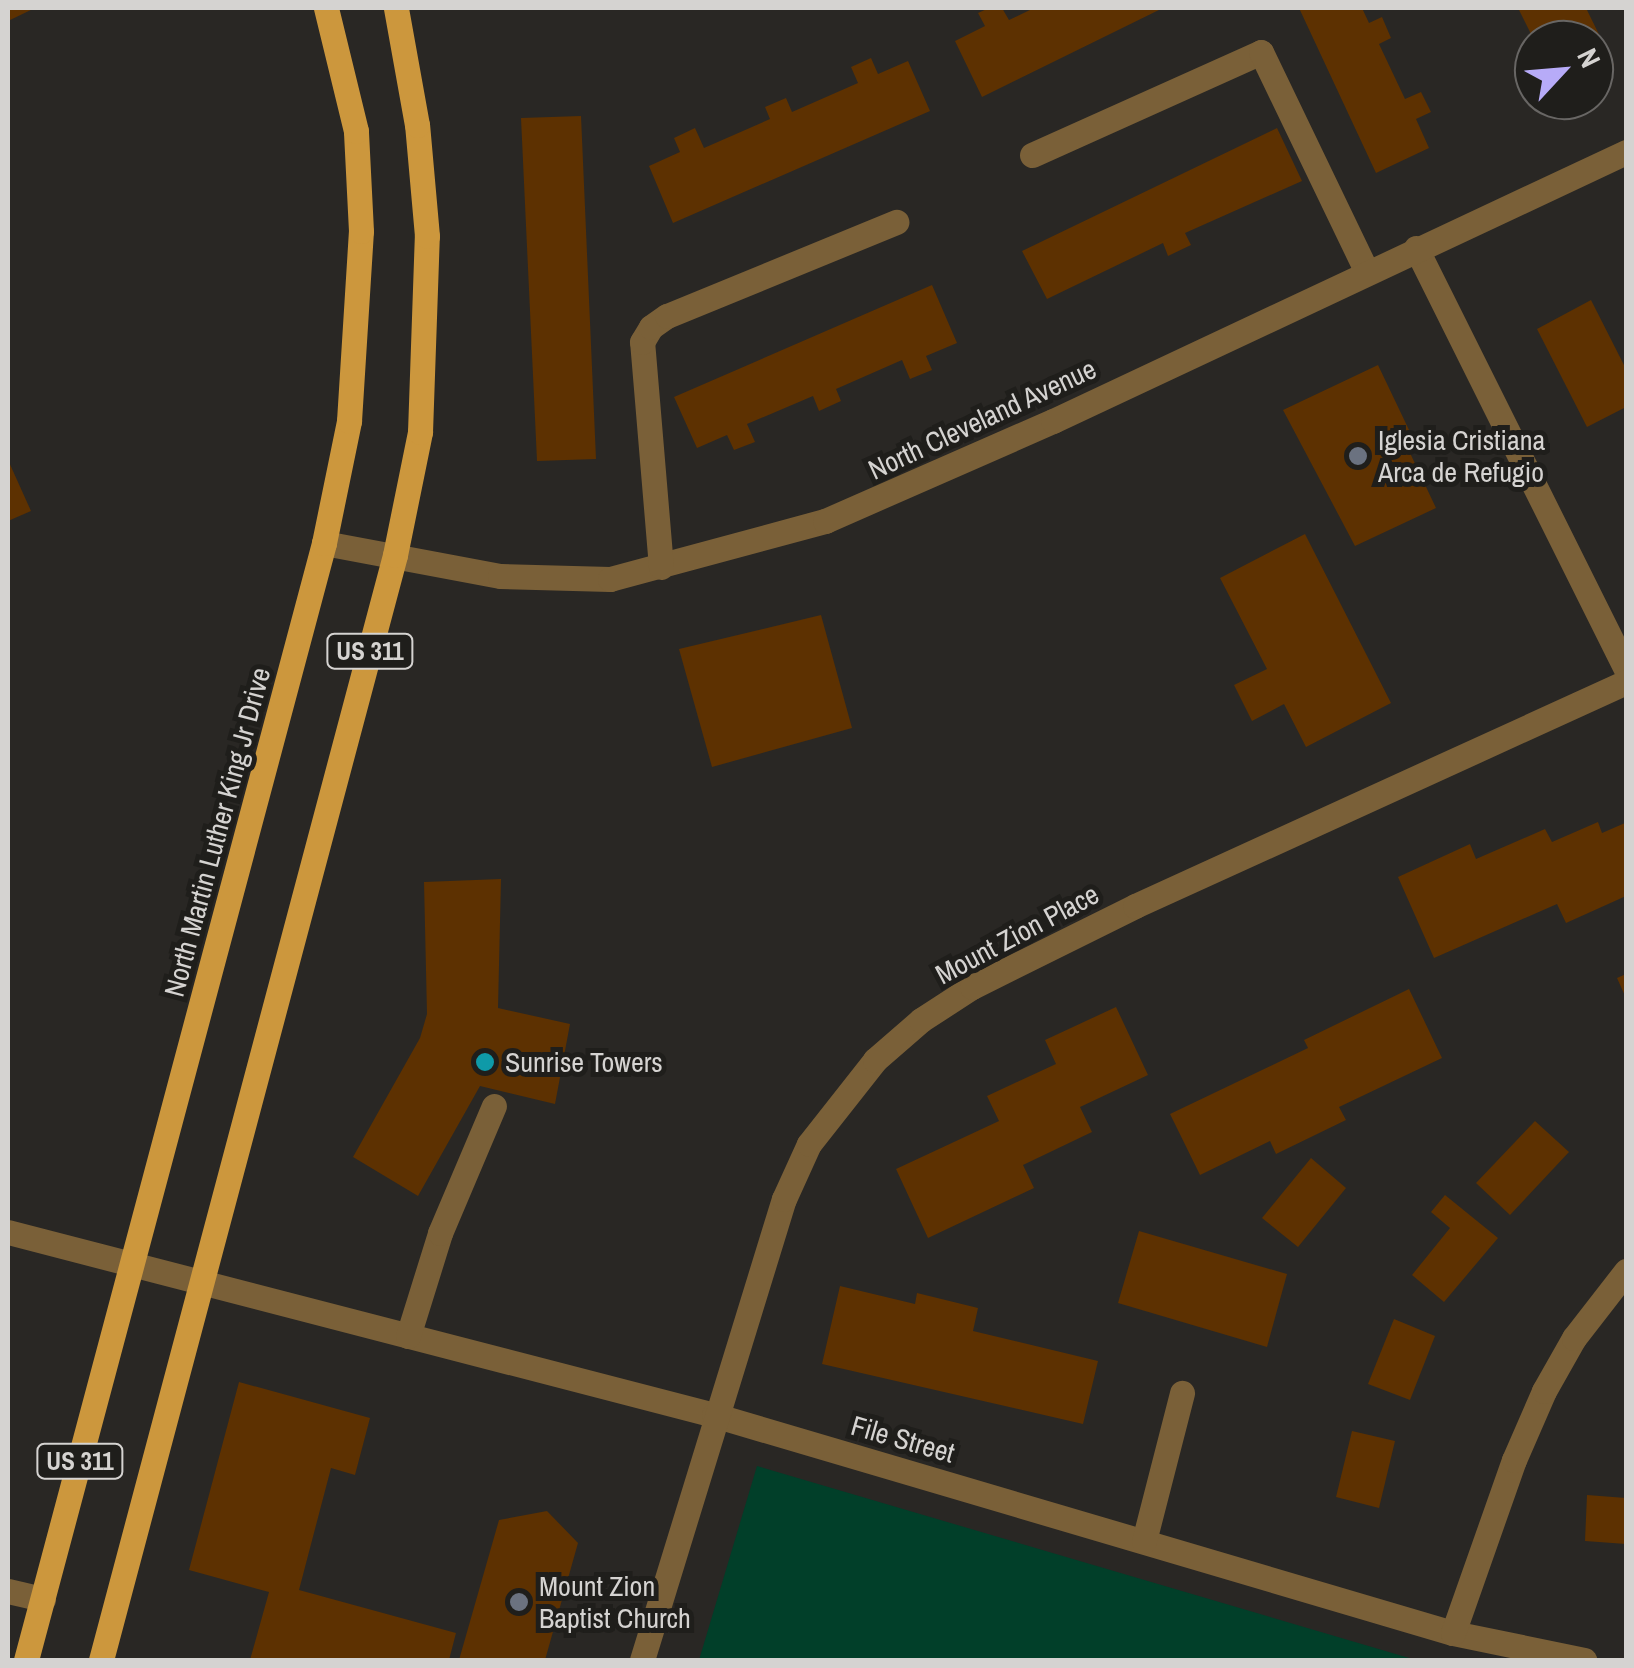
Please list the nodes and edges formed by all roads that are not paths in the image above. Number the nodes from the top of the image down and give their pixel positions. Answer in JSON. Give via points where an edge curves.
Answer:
{"nodes":[{"id":1,"x":326,"y":8,"type":"edge"},
{"id":2,"x":396,"y":8,"type":"edge"},
{"id":3,"x":1626,"y":152,"type":"edge"},
{"id":4,"x":1032,"y":155,"type":"dead end"},
{"id":5,"x":896,"y":222,"type":"dead end"},
{"id":6,"x":1416,"y":248,"type":"junction"},
{"id":7,"x":1368,"y":272,"type":"junction"},
{"id":8,"x":324,"y":543,"type":"junction"},
{"id":9,"x":395,"y":555,"type":"junction"},
{"id":10,"x":661,"y":567,"type":"junction"},
{"id":11,"x":1626,"y":669,"type":"edge"},
{"id":12,"x":1626,"y":682,"type":"edge"},
{"id":13,"x":494,"y":1106,"type":"dead end"},
{"id":14,"x":8,"y":1232,"type":"edge"},
{"id":15,"x":133,"y":1262,"type":"junction"},
{"id":16,"x":1626,"y":1271,"type":"edge"},
{"id":17,"x":204,"y":1282,"type":"junction"},
{"id":18,"x":408,"y":1336,"type":"junction"},
{"id":19,"x":1182,"y":1393,"type":"dead end"},
{"id":20,"x":714,"y":1414,"type":"junction"},
{"id":21,"x":1144,"y":1541,"type":"junction"},
{"id":22,"x":8,"y":1591,"type":"edge"},
{"id":23,"x":42,"y":1599,"type":"junction"},
{"id":24,"x":1454,"y":1632,"type":"junction"},
{"id":25,"x":26,"y":1660,"type":"edge"},
{"id":26,"x":101,"y":1660,"type":"edge"},
{"id":27,"x":642,"y":1660,"type":"edge"},
{"id":28,"x":1584,"y":1660,"type":"edge"}],
"edges":[{"from":1,"to":8,"type":"main road","name":"North Martin Luther King Jr Drive","number":"US 311","via":[[356,131],[362,231],[348,422]]},
{"from":2,"to":9,"type":"main road","number":"US 311","via":[[417,126],[426,236],[420,432]]},
{"from":3,"to":6,"type":"street","name":"North Cleveland Avenue"},
{"from":4,"to":7,"type":"street","via":[[1261,52]]},
{"from":5,"to":10,"type":"street","via":[[652,327],[642,342]]},
{"from":6,"to":7,"type":"street","name":"North Cleveland Avenue"},
{"from":6,"to":11,"type":"street"},
{"from":7,"to":10,"type":"street","name":"North Cleveland Avenue","via":[[875,502]]},
{"from":8,"to":9,"type":"street","name":"North Cleveland Avenue"},
{"from":8,"to":15,"type":"main road","name":"North Martin Luther King Jr Drive","number":"US 311"},
{"from":9,"to":10,"type":"street","name":"North Cleveland Avenue","via":[[500,576],[610,579]]},
{"from":9,"to":17,"type":"main road","number":"US 311"},
{"from":12,"to":20,"type":"street","name":"Mount Zion Place","via":[[1135,906],[972,987],[921,1020],[875,1060],[809,1144],[784,1199]]},
{"from":13,"to":18,"type":"street","via":[[440,1233]]},
{"from":14,"to":15,"type":"street"},
{"from":15,"to":17,"type":"street"},
{"from":15,"to":23,"type":"main road","name":"North Martin Luther King Jr Drive","number":"US 311"},
{"from":16,"to":24,"type":"street","via":[[1574,1338],[1544,1392]]},
{"from":17,"to":18,"type":"street","name":"File Street"},
{"from":17,"to":26,"type":"main road","number":"US 311"},
{"from":18,"to":20,"type":"street","name":"File Street"},
{"from":19,"to":21,"type":"street"},
{"from":20,"to":21,"type":"street","name":"File Street"},
{"from":20,"to":27,"type":"street","name":"Mount Zion Place"},
{"from":21,"to":24,"type":"street","name":"File Street"},
{"from":22,"to":23,"type":"street"},
{"from":23,"to":25,"type":"main road","name":"North Martin Luther King Jr Drive","number":"US 311"},
{"from":24,"to":28,"type":"street","name":"File Street"}]}
